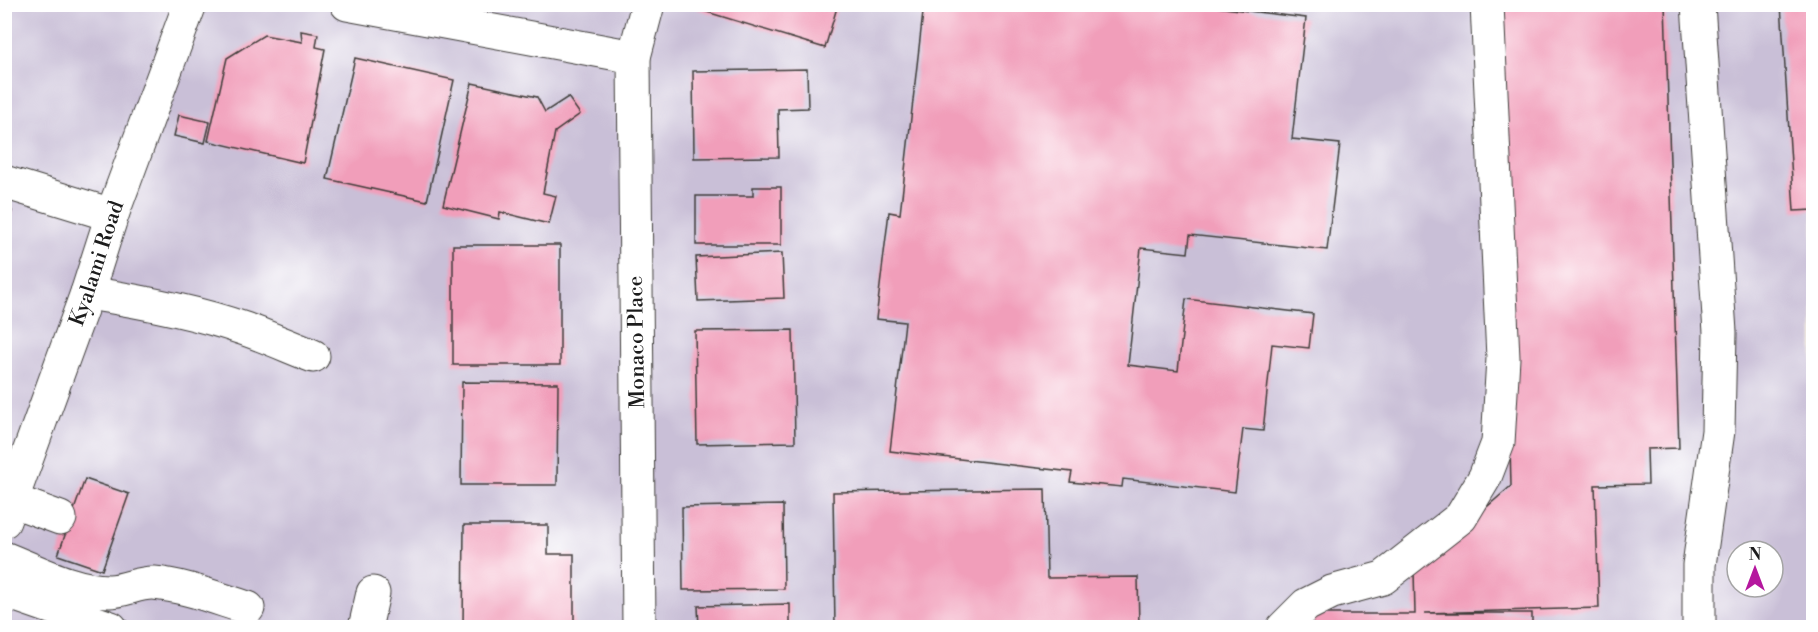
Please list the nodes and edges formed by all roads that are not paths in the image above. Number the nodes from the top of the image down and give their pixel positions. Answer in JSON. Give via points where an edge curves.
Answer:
{"nodes":[{"id":1,"x":190,"y":4,"type":"edge"},
{"id":2,"x":347,"y":4,"type":"edge"},
{"id":3,"x":648,"y":4,"type":"edge"},
{"id":4,"x":1487,"y":4,"type":"edge"},
{"id":5,"x":1698,"y":4,"type":"edge"},
{"id":6,"x":634,"y":57,"type":"junction"},
{"id":7,"x":4,"y":182,"type":"edge"},
{"id":8,"x":112,"y":214,"type":"junction"},
{"id":9,"x":87,"y":294,"type":"junction"},
{"id":10,"x":313,"y":356,"type":"dead end"},
{"id":11,"x":8,"y":510,"type":"edge"},
{"id":12,"x":60,"y":518,"type":"dead end"},
{"id":13,"x":4,"y":558,"type":"edge"},
{"id":14,"x":4,"y":591,"type":"edge"},
{"id":15,"x":373,"y":593,"type":"dead end"},
{"id":16,"x":248,"y":608,"type":"dead end"},
{"id":17,"x":111,"y":627,"type":"edge"},
{"id":18,"x":365,"y":627,"type":"edge"},
{"id":19,"x":639,"y":627,"type":"edge"},
{"id":20,"x":1283,"y":627,"type":"edge"},
{"id":21,"x":1699,"y":627,"type":"edge"}],
"edges":[{"from":1,"to":8,"type":"lane","name":"Kyalami Road"},
{"from":2,"to":6,"type":"lane"},
{"from":3,"to":6,"type":"lane","name":"Monaco Place"},
{"from":4,"to":20,"type":"lane","via":[[1503,358],[1498,443],[1485,477],[1461,517],[1383,578],[1332,592],[1306,605]]},
{"from":5,"to":21,"type":"lane","via":[[1720,333],[1718,431],[1699,565]]},
{"from":6,"to":19,"type":"lane","name":"Monaco Place"},
{"from":7,"to":8,"type":"lane"},
{"from":8,"to":9,"type":"lane","name":"Kyalami Road"},
{"from":9,"to":10,"type":"lane","via":[[205,317]]},
{"from":9,"to":11,"type":"lane","name":"Kyalami Road"},
{"from":11,"to":12,"type":"lane"},
{"from":13,"to":16,"type":"lane","via":[[90,589],[114,591],[152,583]]},
{"from":14,"to":17,"type":"lane"},
{"from":15,"to":18,"type":"lane"}]}
